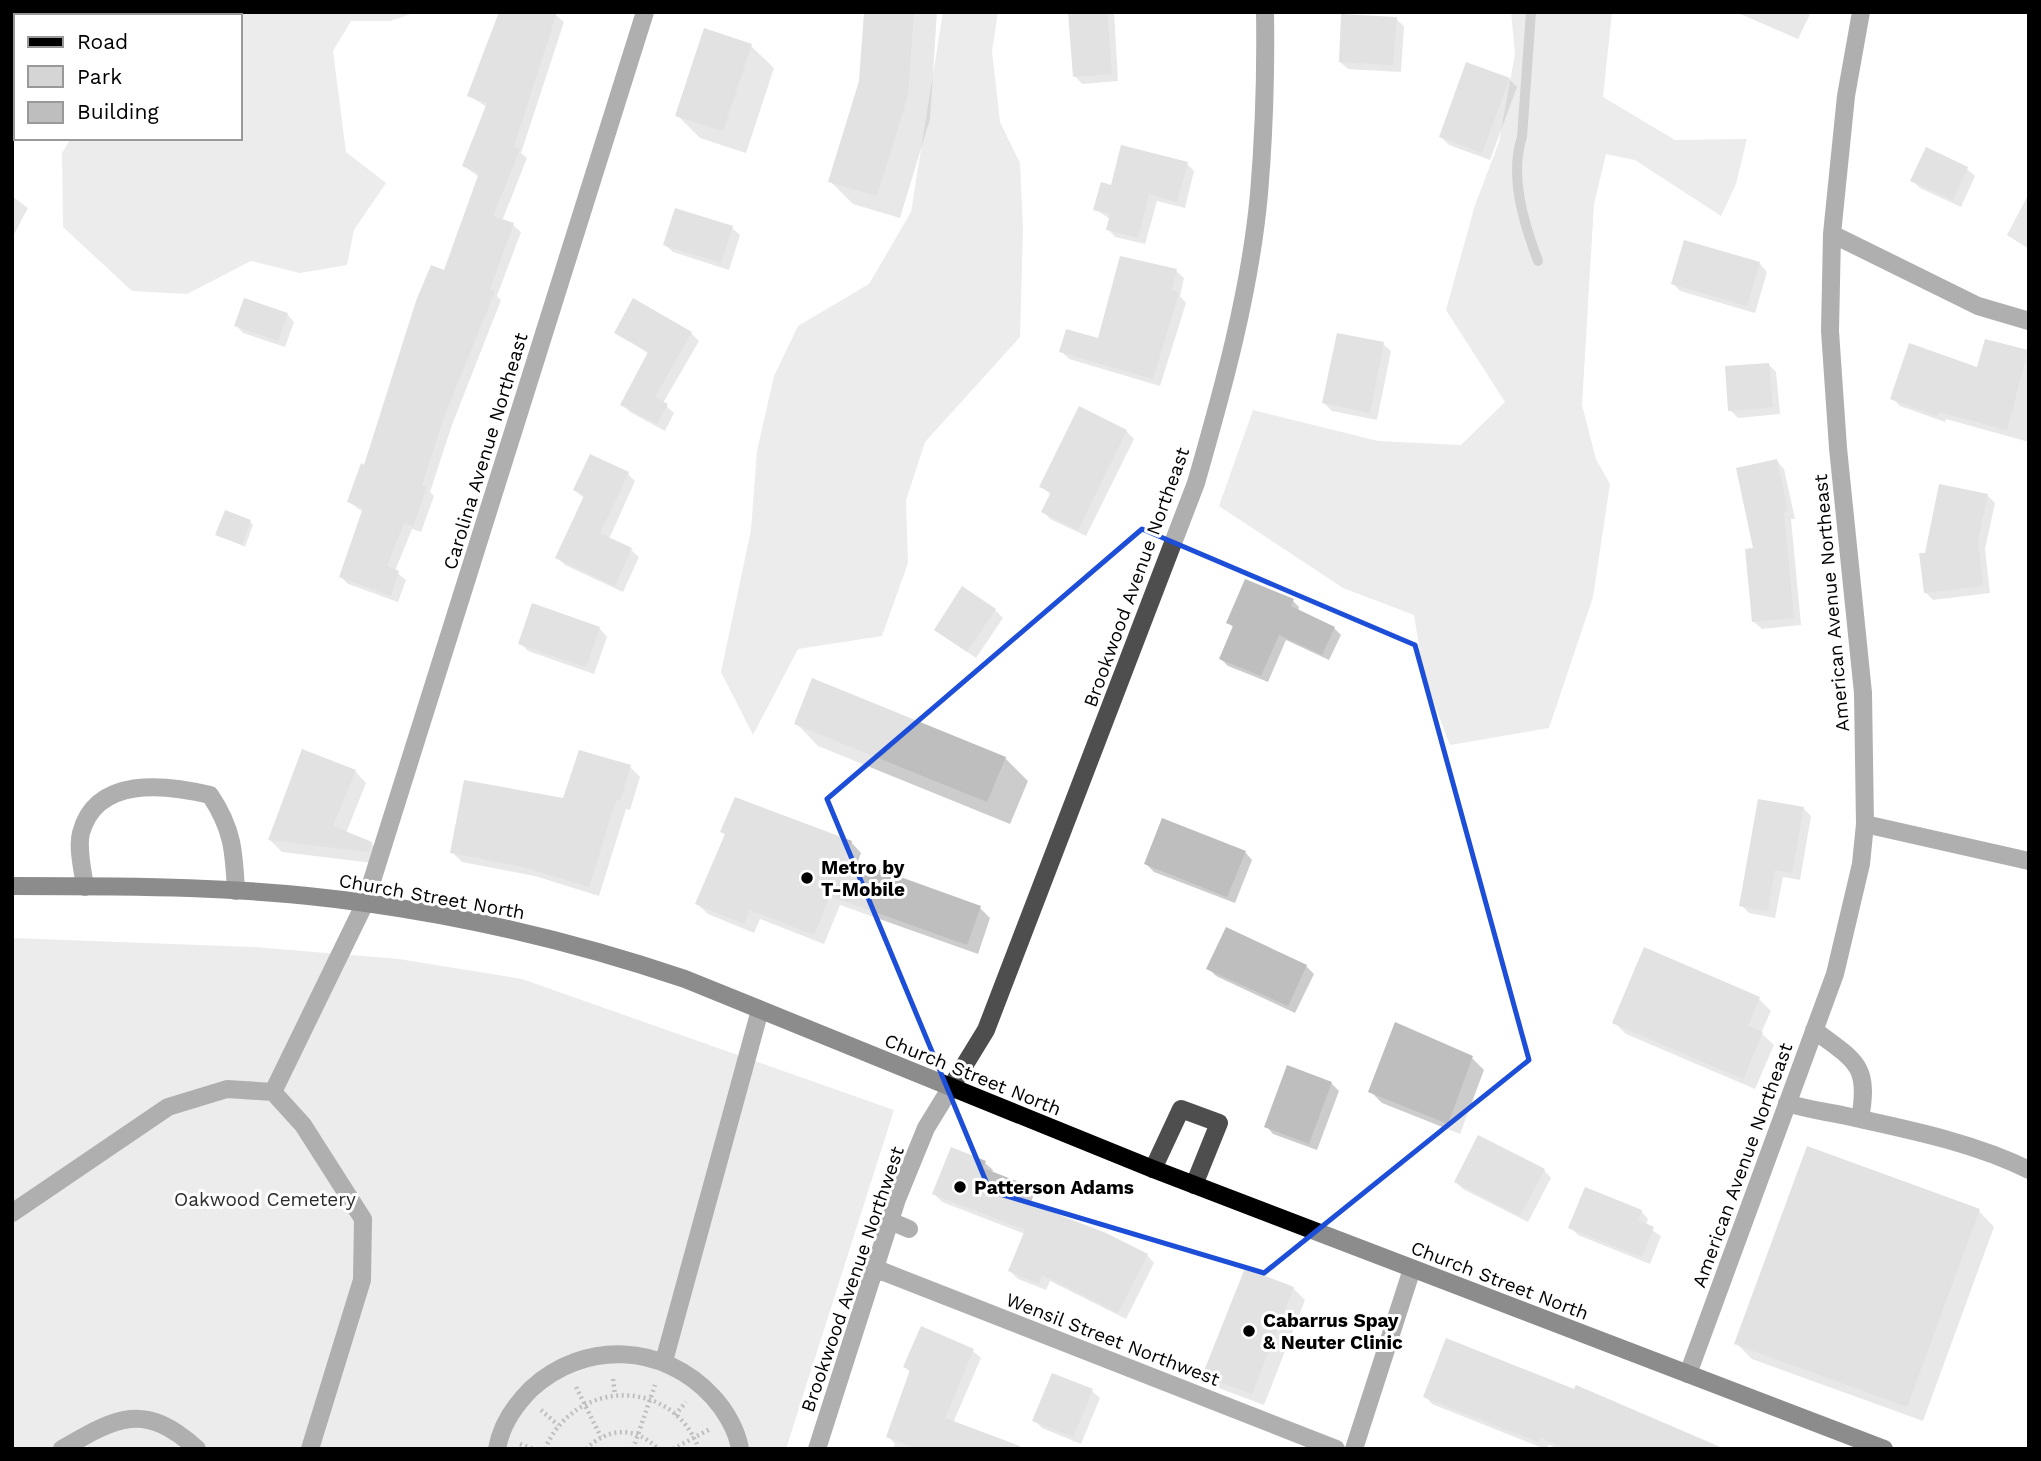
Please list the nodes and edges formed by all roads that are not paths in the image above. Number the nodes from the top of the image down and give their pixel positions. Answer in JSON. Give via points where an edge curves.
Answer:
{"nodes":[{"id":1,"x":645,"y":12,"type":"edge"},
{"id":2,"x":1265,"y":12,"type":"edge"},
{"id":3,"x":1861,"y":12,"type":"edge"},
{"id":4,"x":1832,"y":234,"type":"junction"},
{"id":5,"x":2029,"y":321,"type":"edge"},
{"id":6,"x":1865,"y":824,"type":"junction"},
{"id":7,"x":2029,"y":861,"type":"edge"},
{"id":8,"x":12,"y":886,"type":"edge"},
{"id":9,"x":85,"y":887,"type":"junction"},
{"id":10,"x":236,"y":891,"type":"junction"},
{"id":11,"x":365,"y":902,"type":"junction"},
{"id":12,"x":760,"y":1010,"type":"junction"},
{"id":13,"x":1814,"y":1030,"type":"junction"},
{"id":14,"x":950,"y":1087,"type":"junction"},
{"id":15,"x":273,"y":1092,"type":"junction"},
{"id":16,"x":1787,"y":1103,"type":"junction"},
{"id":17,"x":1860,"y":1119,"type":"junction"},
{"id":18,"x":1153,"y":1169,"type":"junction"},
{"id":19,"x":2029,"y":1170,"type":"edge"},
{"id":20,"x":1194,"y":1185,"type":"junction"},
{"id":21,"x":12,"y":1213,"type":"edge"},
{"id":22,"x":890,"y":1221,"type":"junction"},
{"id":23,"x":909,"y":1229,"type":"dead end"},
{"id":24,"x":874,"y":1268,"type":"junction"},
{"id":25,"x":1412,"y":1269,"type":"junction"},
{"id":26,"x":664,"y":1361,"type":"junction"},
{"id":27,"x":1688,"y":1374,"type":"junction"},
{"id":28,"x":62,"y":1449,"type":"edge"},
{"id":29,"x":197,"y":1449,"type":"edge"},
{"id":30,"x":310,"y":1449,"type":"edge"},
{"id":31,"x":497,"y":1449,"type":"edge"},
{"id":32,"x":740,"y":1449,"type":"edge"},
{"id":33,"x":817,"y":1449,"type":"edge"},
{"id":34,"x":1336,"y":1449,"type":"edge"},
{"id":35,"x":1354,"y":1449,"type":"edge"},
{"id":36,"x":1884,"y":1449,"type":"edge"}],
"edges":[{"from":1,"to":11,"type":"street","name":"Carolina Avenue Northeast"},
{"from":2,"to":14,"type":"street","name":"Brookwood Avenue Northeast","via":[[1259,197],[1222,392],[1196,482],[986,1030]]},
{"from":3,"to":4,"type":"street","name":"American Avenue Northeast","via":[[1846,96]]},
{"from":4,"to":5,"type":"street","via":[[1978,306]]},
{"from":4,"to":6,"type":"street","name":"American Avenue Northeast","via":[[1830,331],[1863,693]]},
{"from":6,"to":7,"type":"street"},
{"from":6,"to":13,"type":"street","name":"American Avenue Northeast","via":[[1861,864],[1838,961]]},
{"from":8,"to":9,"type":"main road","name":"Church Street North"},
{"from":9,"to":10,"type":"main road","name":"Church Street North"},
{"from":9,"to":10,"type":"street","via":[[80,835],[90,808],[106,796],[128,790],[177,787],[210,795],[226,818],[234,847]]},
{"from":10,"to":11,"type":"main road","name":"Church Street North"},
{"from":11,"to":12,"type":"main road","name":"Church Street North","via":[[616,956]]},
{"from":11,"to":15,"type":"street","name":"Carolina Avenue Northeast"},
{"from":12,"to":14,"type":"main road","name":"Church Street North"},
{"from":12,"to":26,"type":"street"},
{"from":13,"to":16,"type":"street","name":"American Avenue Northeast"},
{"from":13,"to":17,"type":"street","via":[[1860,1068],[1866,1084]]},
{"from":14,"to":18,"type":"main road","name":"Church Street North"},
{"from":14,"to":22,"type":"street","name":"Brookwood Avenue Northwest","via":[[926,1129]]},
{"from":15,"to":21,"type":"street","via":[[228,1089],[168,1107]]},
{"from":15,"to":30,"type":"street","via":[[303,1125],[363,1219],[362,1280]]},
{"from":16,"to":17,"type":"street"},
{"from":16,"to":27,"type":"street","name":"American Avenue Northeast"},
{"from":17,"to":19,"type":"street","via":[[1914,1130]]},
{"from":18,"to":20,"type":"main road","name":"Church Street North"},
{"from":18,"to":20,"type":"street","via":[[1181,1109],[1219,1123]]},
{"from":20,"to":25,"type":"main road","name":"Church Street North"},
{"from":22,"to":23,"type":"street"},
{"from":22,"to":24,"type":"street","name":"Brookwood Avenue Northwest"},
{"from":24,"to":33,"type":"street","name":"Brookwood Avenue Northwest"},
{"from":24,"to":34,"type":"street","name":"Wensil Street Northwest"},
{"from":25,"to":27,"type":"main road","name":"Church Street North"},
{"from":25,"to":35,"type":"street"},
{"from":26,"to":31,"type":"street","via":[[624,1352],[584,1357],[548,1374],[518,1402]]},
{"from":26,"to":32,"type":"street","via":[[697,1380],[723,1408]]},
{"from":27,"to":36,"type":"main road","name":"Church Street North"},
{"from":28,"to":29,"type":"street","via":[[102,1424],[127,1418],[154,1421]]}]}
